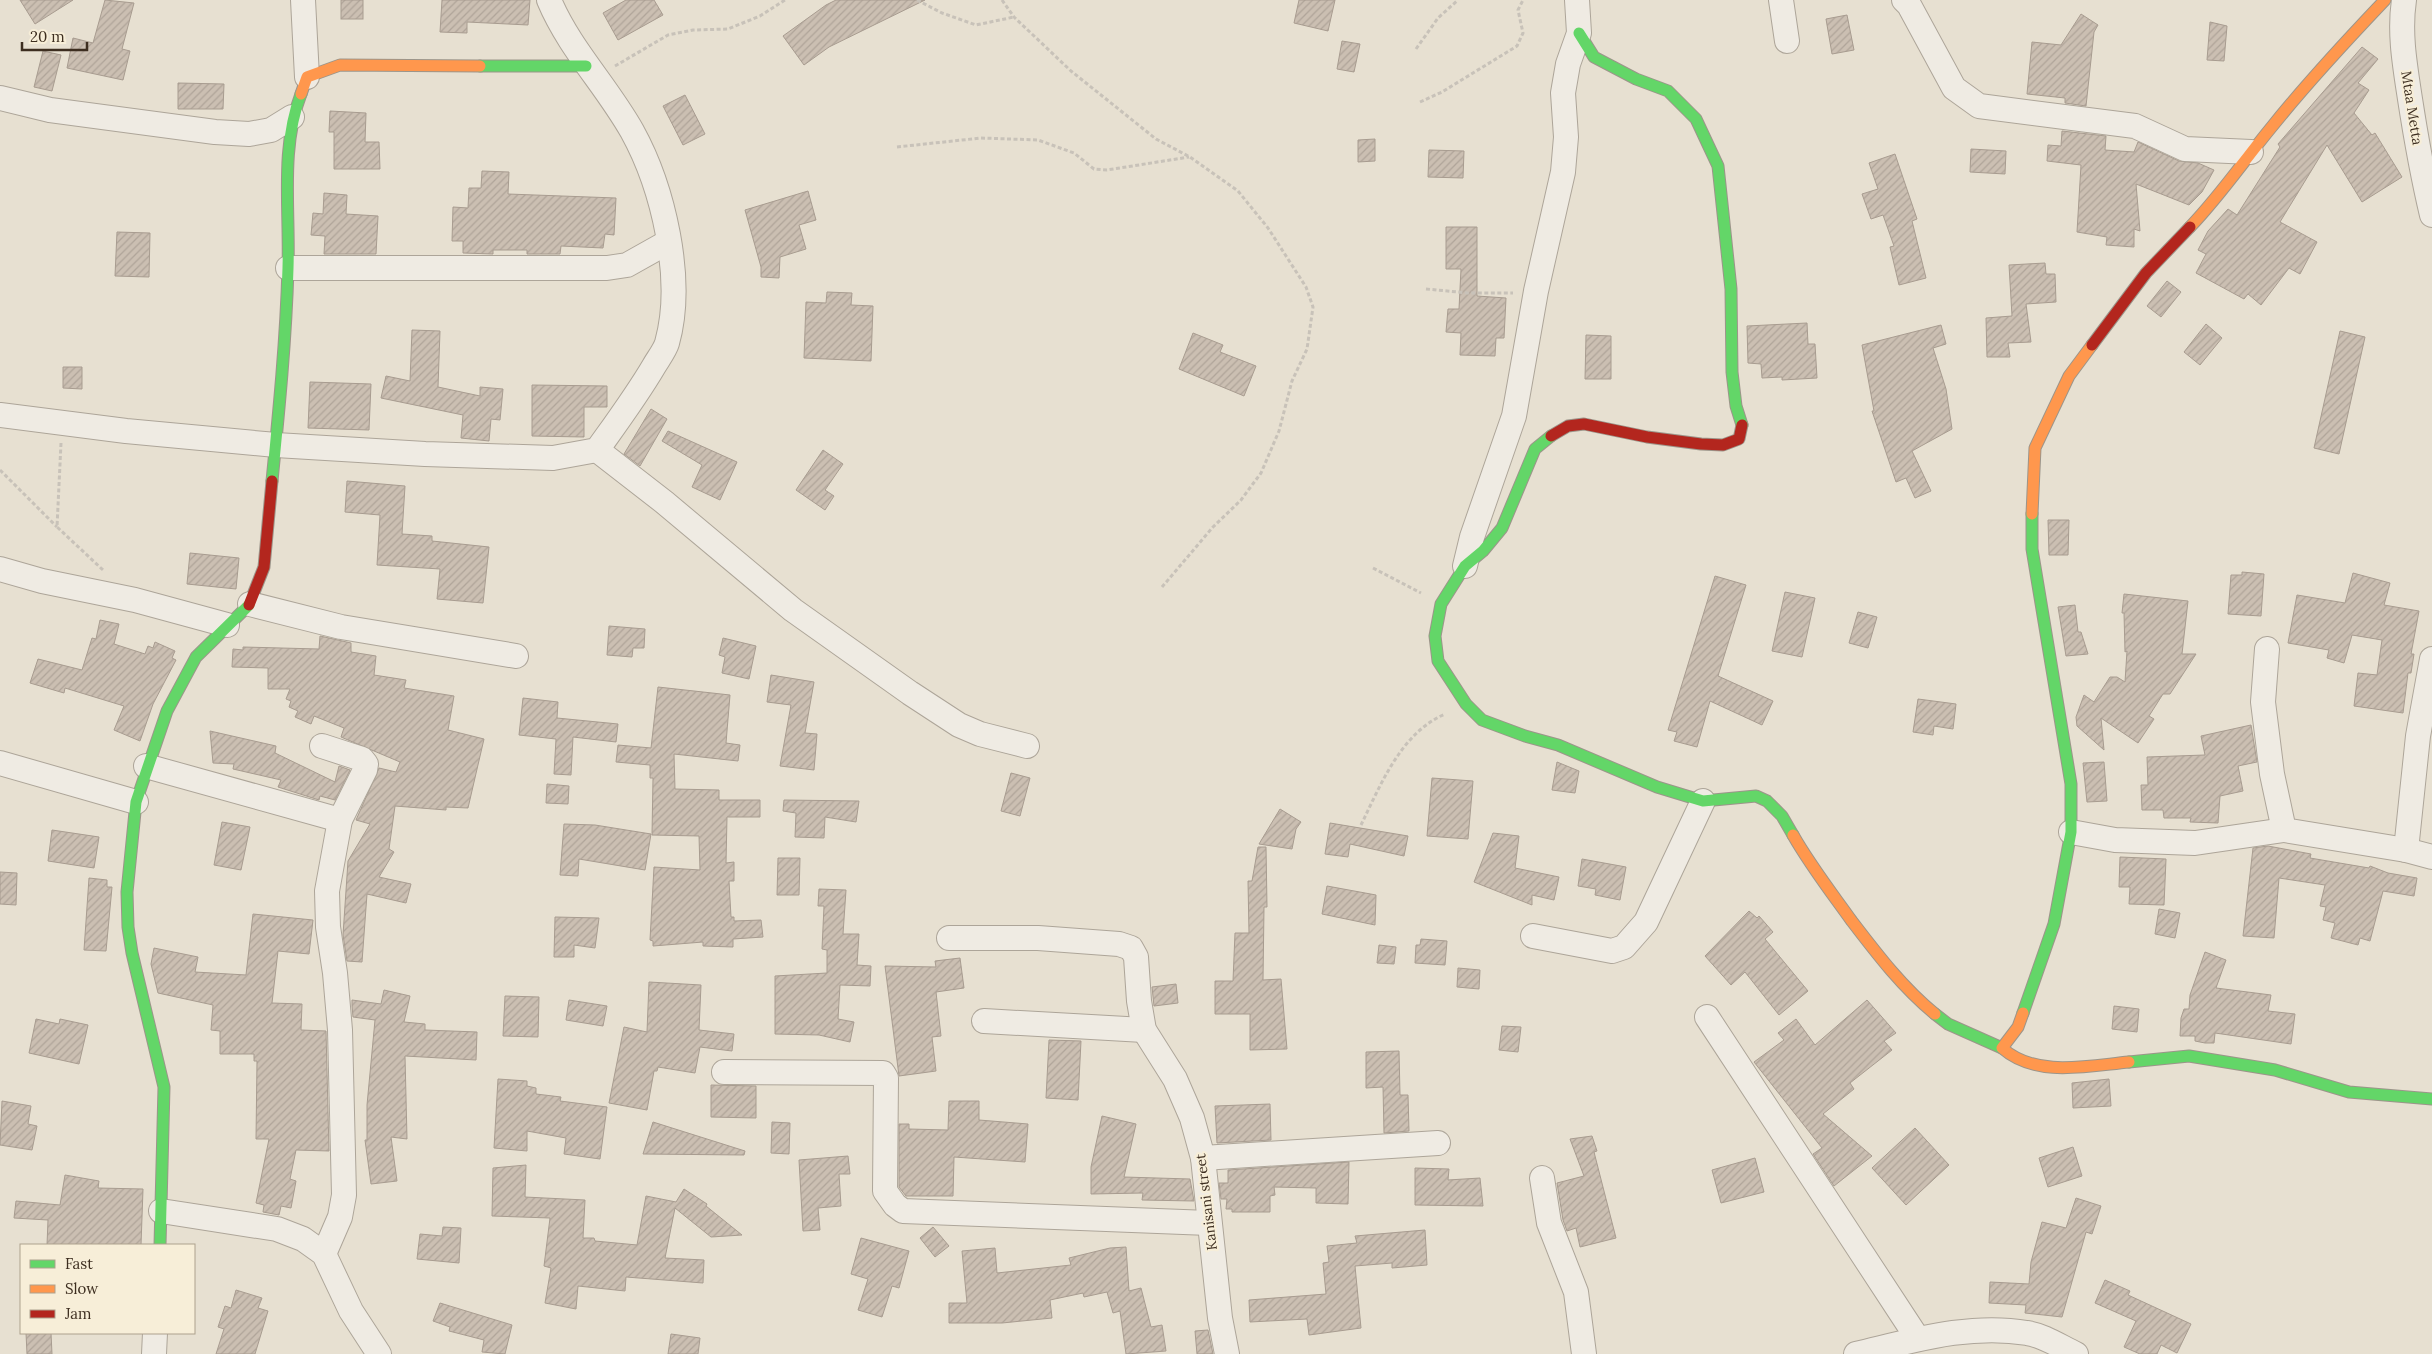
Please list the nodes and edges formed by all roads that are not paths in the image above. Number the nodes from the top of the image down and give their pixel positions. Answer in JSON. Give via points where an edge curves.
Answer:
{"nodes":[{"id":1,"x":303,"y":0,"type":"edge"},
{"id":2,"x":548,"y":0,"type":"edge"},
{"id":3,"x":1577,"y":0,"type":"edge"},
{"id":4,"x":1781,"y":0,"type":"edge"},
{"id":5,"x":1904,"y":0,"type":"edge"},
{"id":6,"x":2385,"y":0,"type":"edge"},
{"id":7,"x":2404,"y":0,"type":"edge"},
{"id":8,"x":1579,"y":33,"type":"junction"},
{"id":9,"x":1787,"y":41,"type":"dead end"},
{"id":10,"x":591,"y":72,"type":"junction"},
{"id":11,"x":307,"y":77,"type":"junction"},
{"id":12,"x":0,"y":98,"type":"edge"},
{"id":13,"x":292,"y":117,"type":"junction"},
{"id":14,"x":2251,"y":152,"type":"junction"},
{"id":15,"x":2432,"y":216,"type":"edge"},
{"id":16,"x":668,"y":242,"type":"junction"},
{"id":17,"x":288,"y":268,"type":"junction"},
{"id":18,"x":0,"y":415,"type":"edge"},
{"id":19,"x":276,"y":446,"type":"junction"},
{"id":20,"x":597,"y":450,"type":"junction"},
{"id":21,"x":1465,"y":566,"type":"junction"},
{"id":22,"x":0,"y":569,"type":"edge"},
{"id":23,"x":250,"y":604,"type":"junction"},
{"id":24,"x":227,"y":625,"type":"junction"},
{"id":25,"x":2267,"y":649,"type":"dead end"},
{"id":26,"x":516,"y":656,"type":"dead end"},
{"id":27,"x":2432,"y":659,"type":"edge"},
{"id":28,"x":322,"y":746,"type":"dead end"},
{"id":29,"x":1027,"y":746,"type":"dead end"},
{"id":30,"x":0,"y":763,"type":"edge"},
{"id":31,"x":146,"y":766,"type":"junction"},
{"id":32,"x":1703,"y":801,"type":"junction"},
{"id":33,"x":136,"y":802,"type":"junction"},
{"id":34,"x":340,"y":820,"type":"junction"},
{"id":35,"x":2284,"y":830,"type":"junction"},
{"id":36,"x":2071,"y":832,"type":"junction"},
{"id":37,"x":2406,"y":850,"type":"junction"},
{"id":38,"x":2432,"y":857,"type":"edge"},
{"id":39,"x":1533,"y":936,"type":"dead end"},
{"id":40,"x":949,"y":938,"type":"dead end"},
{"id":41,"x":1707,"y":1017,"type":"dead end"},
{"id":42,"x":984,"y":1021,"type":"dead end"},
{"id":43,"x":1144,"y":1030,"type":"junction"},
{"id":44,"x":2002,"y":1048,"type":"junction"},
{"id":45,"x":724,"y":1072,"type":"dead end"},
{"id":46,"x":2432,"y":1099,"type":"edge"},
{"id":47,"x":1438,"y":1143,"type":"dead end"},
{"id":48,"x":1203,"y":1158,"type":"junction"},
{"id":49,"x":1542,"y":1178,"type":"dead end"},
{"id":50,"x":161,"y":1211,"type":"junction"},
{"id":51,"x":1209,"y":1223,"type":"junction"},
{"id":52,"x":160,"y":1244,"type":"edge"},
{"id":53,"x":324,"y":1254,"type":"junction"},
{"id":54,"x":156,"y":1334,"type":"edge"},
{"id":55,"x":1930,"y":1343,"type":"edge"},
{"id":56,"x":154,"y":1354,"type":"edge"},
{"id":57,"x":379,"y":1354,"type":"edge"},
{"id":58,"x":1227,"y":1354,"type":"edge"},
{"id":59,"x":1584,"y":1354,"type":"edge"},
{"id":60,"x":1856,"y":1354,"type":"edge"},
{"id":61,"x":2076,"y":1354,"type":"edge"}],
"edges":[{"from":1,"to":11,"type":"street"},
{"from":2,"to":10,"type":"street"},
{"from":3,"to":8,"type":"street"},
{"from":4,"to":9,"type":"street"},
{"from":5,"to":14,"type":"street","via":[[1954,88],[1979,106],[2135,126],[2185,149]]},
{"from":6,"to":14,"type":"street"},
{"from":7,"to":15,"type":"street","name":"Mtaa Metta","via":[[2404,59],[2420,165]]},
{"from":8,"to":21,"type":"street","via":[[1568,64],[1564,93],[1566,136],[1563,172],[1536,291],[1514,416]]},
{"from":8,"to":21,"type":"street","via":[[1594,57],[1668,91],[1696,120],[1718,166],[1731,289],[1732,372],[1742,425],[1739,439],[1723,445],[1647,437],[1584,424],[1568,426],[1534,449],[1502,528]]},
{"from":10,"to":11,"type":"street","via":[[340,65]]},
{"from":10,"to":16,"type":"street","via":[[632,130],[658,192]]},
{"from":11,"to":13,"type":"street"},
{"from":12,"to":13,"type":"street","via":[[50,110],[215,132],[249,134],[271,130]]},
{"from":13,"to":17,"type":"street","via":[[288,171]]},
{"from":14,"to":36,"type":"street","via":[[2211,205],[2146,273],[2069,376],[2036,448],[2032,548],[2071,784]]},
{"from":16,"to":17,"type":"street","via":[[627,265],[608,268]]},
{"from":16,"to":20,"type":"street","via":[[674,294],[667,344],[637,395]]},
{"from":17,"to":19,"type":"street"},
{"from":18,"to":19,"type":"street"},
{"from":19,"to":20,"type":"street","via":[[553,458]]},
{"from":19,"to":23,"type":"street","via":[[264,566]]},
{"from":20,"to":29,"type":"street","via":[[793,610],[910,693],[960,725],[980,734]]},
{"from":21,"to":32,"type":"street","via":[[1441,604],[1435,636],[1438,660],[1452,686],[1482,720],[1558,745],[1648,784]]},
{"from":22,"to":24,"type":"street"},
{"from":23,"to":24,"type":"street"},
{"from":23,"to":26,"type":"street","via":[[341,627]]},
{"from":24,"to":31,"type":"street","via":[[196,658],[166,711]]},
{"from":25,"to":35,"type":"street","via":[[2264,702],[2272,774]]},
{"from":27,"to":37,"type":"street","via":[[2418,736]]},
{"from":28,"to":34,"type":"street","via":[[362,759],[366,764],[366,770]]},
{"from":30,"to":33,"type":"street"},
{"from":31,"to":33,"type":"street"},
{"from":31,"to":34,"type":"street"},
{"from":32,"to":39,"type":"street","via":[[1646,922],[1624,947],[1612,951]]},
{"from":32,"to":44,"type":"street","via":[[1756,796],[1767,800],[1782,816],[1805,856],[1885,965],[1914,997],[1948,1024]]},
{"from":33,"to":50,"type":"street","via":[[127,892],[128,927],[164,1087]]},
{"from":34,"to":53,"type":"street","via":[[327,891],[340,1030],[344,1195],[340,1217]]},
{"from":35,"to":36,"type":"street","via":[[2195,843],[2115,840]]},
{"from":35,"to":37,"type":"street"},
{"from":36,"to":44,"type":"street","via":[[2054,924],[2018,1027]]},
{"from":37,"to":38,"type":"street"},
{"from":40,"to":43,"type":"street","name":"Kanisani street","via":[[1038,938],[1119,944],[1131,948],[1136,957]]},
{"from":41,"to":55,"type":"street","via":[[1882,1281]]},
{"from":42,"to":43,"type":"street"},
{"from":43,"to":48,"type":"street","name":"Kanisani street","via":[[1175,1079],[1192,1118]]},
{"from":44,"to":46,"type":"street","via":[[2012,1058],[2028,1064],[2063,1068],[2189,1056],[2275,1070],[2349,1092]]},
{"from":45,"to":51,"type":"street","via":[[883,1073],[886,1078],[885,1191],[903,1211]]},
{"from":47,"to":48,"type":"street"},
{"from":48,"to":51,"type":"street","name":"Kanisani street"},
{"from":49,"to":59,"type":"street","via":[[1549,1223],[1576,1292]]},
{"from":50,"to":52,"type":"street"},
{"from":50,"to":53,"type":"street","via":[[277,1229],[303,1239]]},
{"from":51,"to":58,"type":"street","name":"Kanisani street"},
{"from":53,"to":57,"type":"street","via":[[351,1311]]},
{"from":54,"to":56,"type":"street"},
{"from":55,"to":60,"type":"street"},
{"from":55,"to":61,"type":"street","via":[[1985,1330],[2028,1333]]}]}
